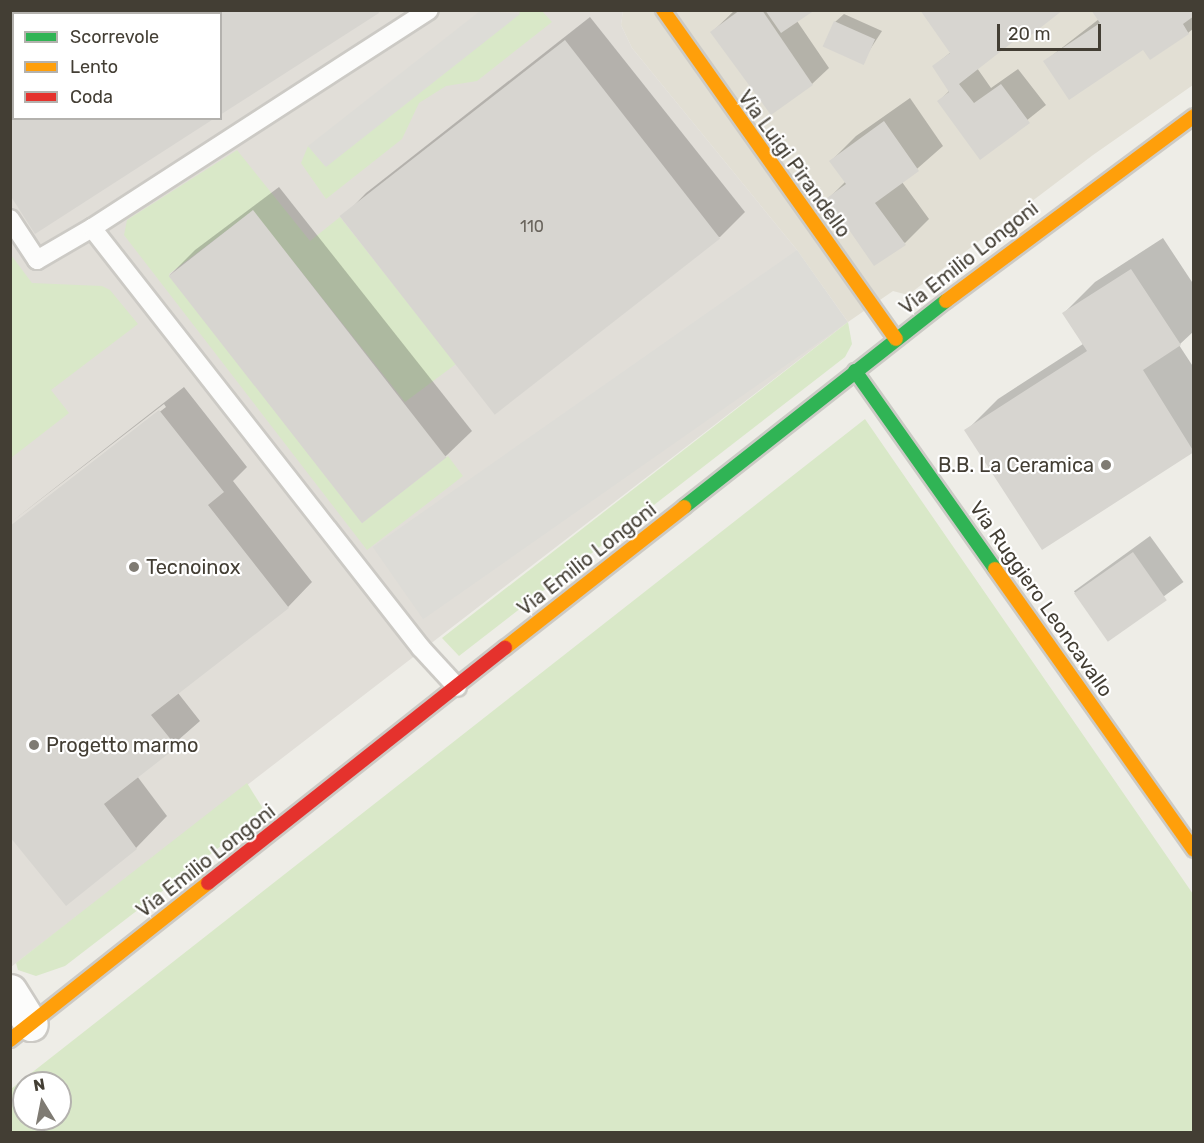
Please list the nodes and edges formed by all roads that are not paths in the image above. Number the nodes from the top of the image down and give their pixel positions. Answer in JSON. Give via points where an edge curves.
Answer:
{"nodes":[{"id":1,"x":429,"y":10,"type":"edge"},
{"id":2,"x":663,"y":10,"type":"edge"},
{"id":3,"x":410,"y":16,"type":"edge"},
{"id":4,"x":1194,"y":116,"type":"edge"},
{"id":5,"x":10,"y":219,"type":"edge"},
{"id":6,"x":92,"y":228,"type":"junction"},
{"id":7,"x":896,"y":339,"type":"junction"},
{"id":8,"x":855,"y":371,"type":"junction"},
{"id":9,"x":457,"y":687,"type":"junction"},
{"id":10,"x":1194,"y":850,"type":"edge"},
{"id":11,"x":10,"y":991,"type":"edge"},
{"id":12,"x":21,"y":1032,"type":"edge"}],
"edges":[{"from":1,"to":3,"type":"lane"},
{"from":2,"to":7,"type":"street","name":"Via Luigi Pirandello"},
{"from":3,"to":6,"type":"lane"},
{"from":4,"to":7,"type":"street","name":"Via Emilio Longoni"},
{"from":5,"to":6,"type":"lane","via":[[37,260]]},
{"from":6,"to":9,"type":"lane","via":[[421,648]]},
{"from":7,"to":8,"type":"street","name":"Via Emilio Longoni"},
{"from":8,"to":9,"type":"street","name":"Via Emilio Longoni"},
{"from":8,"to":10,"type":"street","name":"Via Ruggiero Leoncavallo"},
{"from":9,"to":12,"type":"street","name":"Via Emilio Longoni"},
{"from":11,"to":12,"type":"street"}]}
